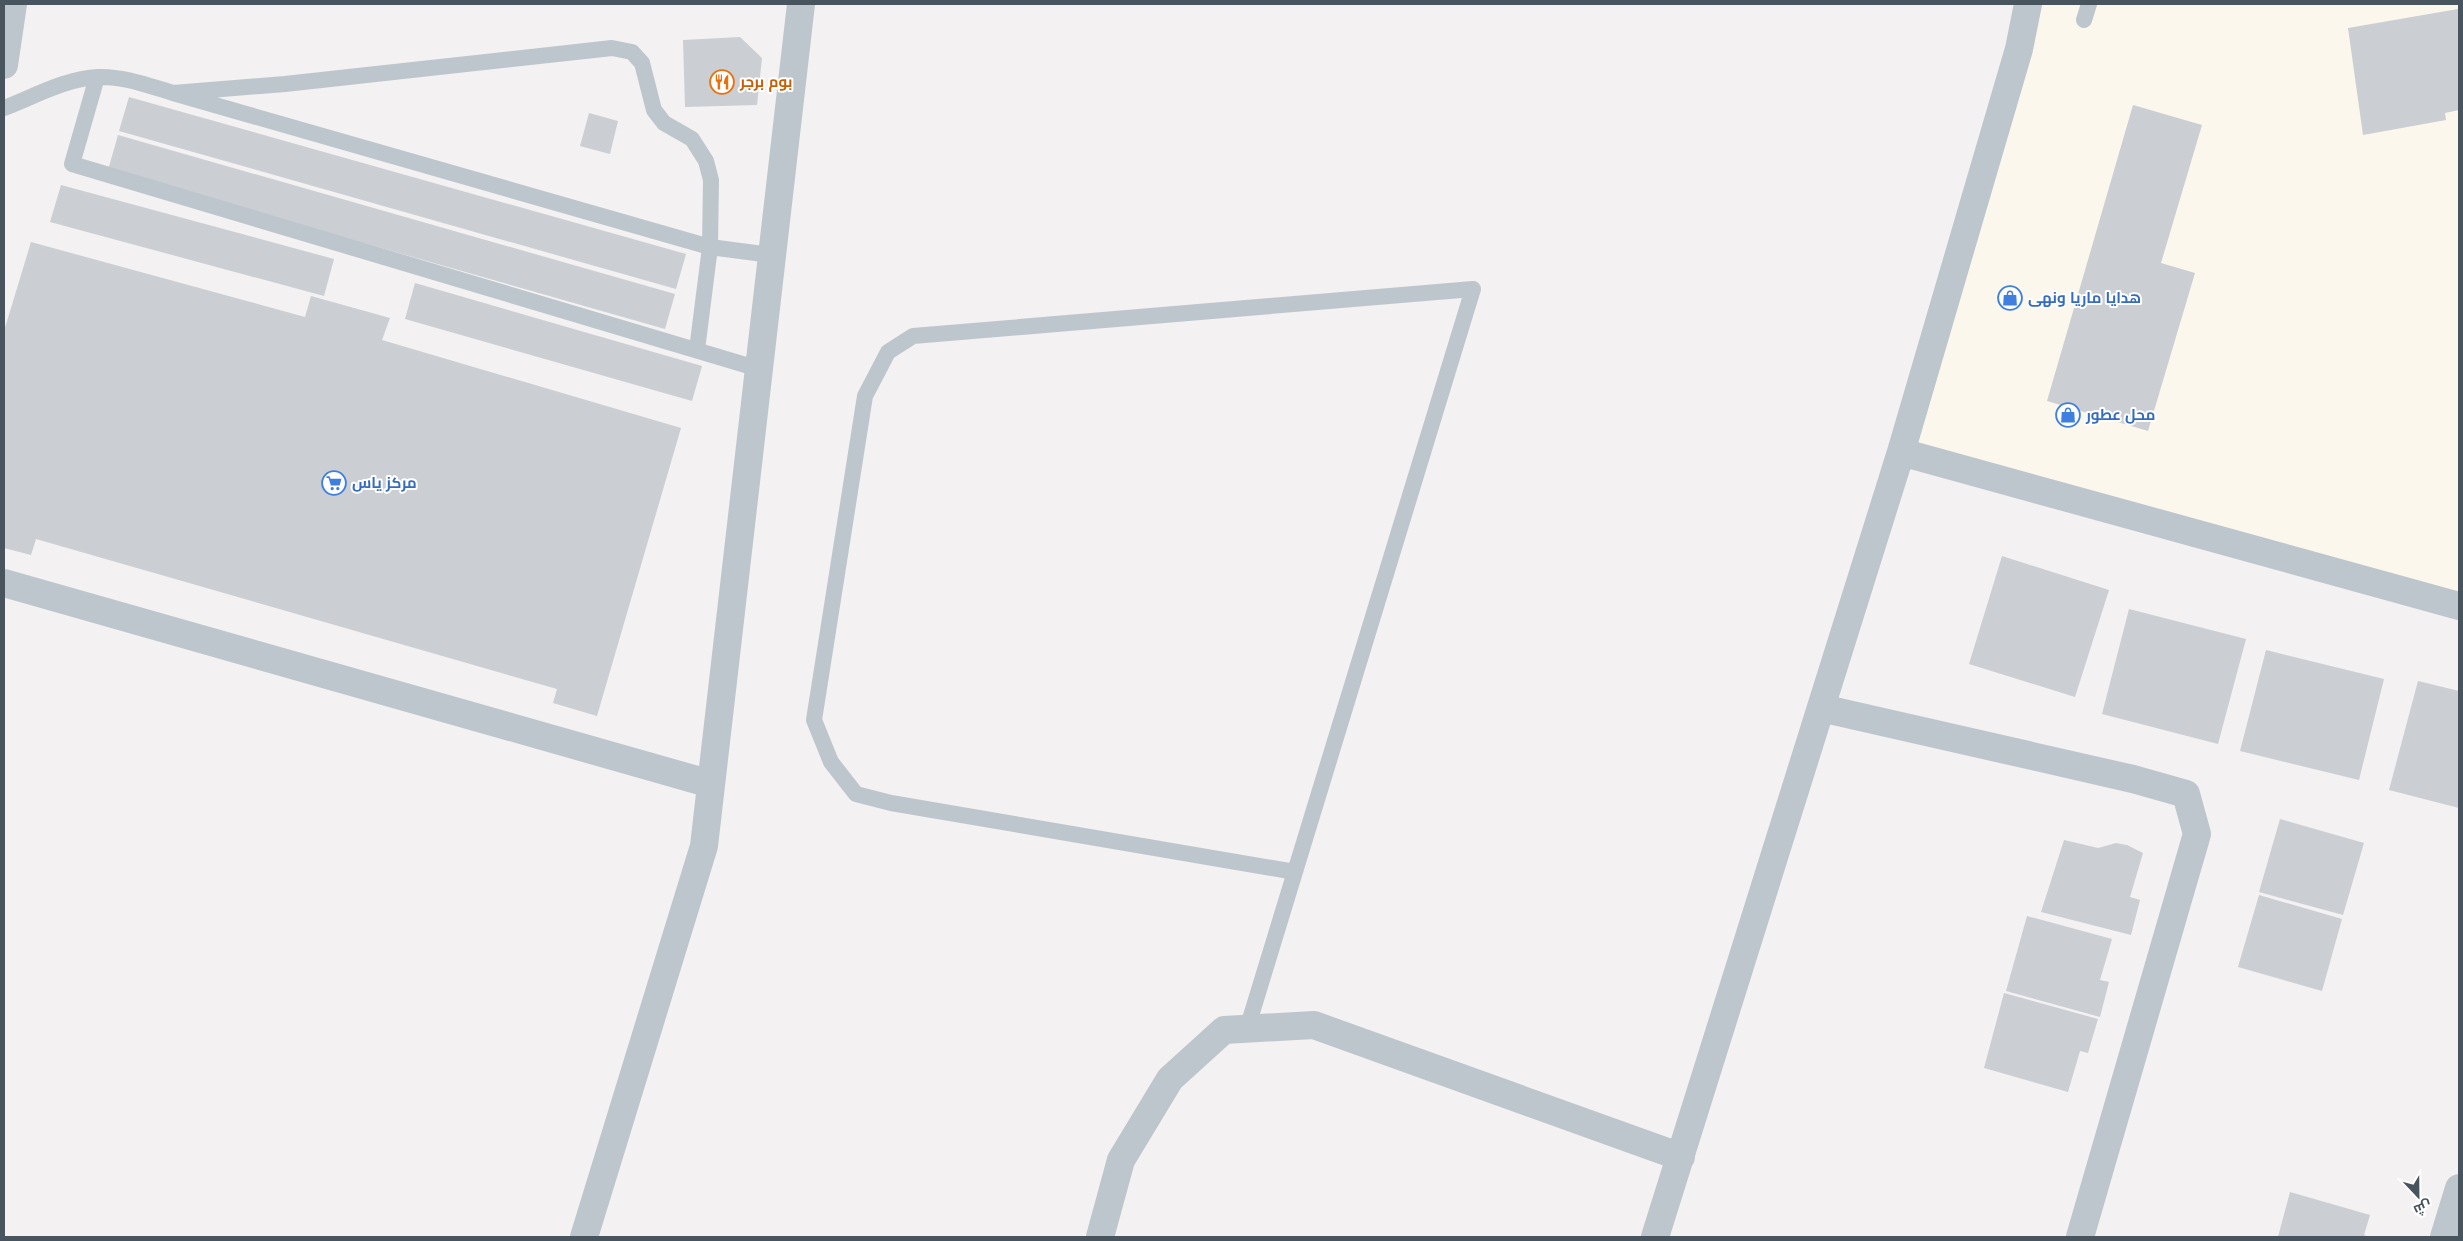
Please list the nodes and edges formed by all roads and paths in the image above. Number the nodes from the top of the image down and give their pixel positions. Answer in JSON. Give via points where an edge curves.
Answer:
{"nodes":[{"id":1,"x":13,"y":4,"type":"edge"},
{"id":2,"x":801,"y":4,"type":"edge"},
{"id":3,"x":2028,"y":4,"type":"edge"},
{"id":4,"x":2089,"y":4,"type":"edge"},
{"id":5,"x":2084,"y":20,"type":"dead end"},
{"id":6,"x":4,"y":65,"type":"edge"},
{"id":7,"x":98,"y":77,"type":"junction"},
{"id":8,"x":173,"y":93,"type":"junction"},
{"id":9,"x":4,"y":108,"type":"edge"},
{"id":10,"x":710,"y":247,"type":"junction"},
{"id":11,"x":771,"y":254,"type":"junction"},
{"id":12,"x":696,"y":350,"type":"junction"},
{"id":13,"x":759,"y":369,"type":"junction"},
{"id":14,"x":1901,"y":452,"type":"junction"},
{"id":15,"x":4,"y":583,"type":"edge"},
{"id":16,"x":2459,"y":606,"type":"edge"},
{"id":17,"x":1821,"y":708,"type":"junction"},
{"id":18,"x":711,"y":784,"type":"junction"},
{"id":19,"x":1295,"y":872,"type":"junction"},
{"id":20,"x":1247,"y":1029,"type":"junction"},
{"id":21,"x":1681,"y":1157,"type":"junction"},
{"id":22,"x":2459,"y":1188,"type":"edge"},
{"id":23,"x":584,"y":1237,"type":"edge"},
{"id":24,"x":1100,"y":1237,"type":"edge"},
{"id":25,"x":1655,"y":1237,"type":"edge"},
{"id":26,"x":2080,"y":1237,"type":"edge"},
{"id":27,"x":2444,"y":1237,"type":"edge"}],
"edges":[{"from":1,"to":6,"type":"street"},
{"from":2,"to":11,"type":"street"},
{"from":3,"to":14,"type":"street","via":[[2019,49]]},
{"from":4,"to":5,"type":"lane"},
{"from":7,"to":8,"type":"lane","via":[[122,78]]},
{"from":7,"to":9,"type":"lane","via":[[67,84]]},
{"from":7,"to":12,"type":"lane","via":[[72,164]]},
{"from":8,"to":10,"type":"lane"},
{"from":8,"to":10,"type":"lane","via":[[612,48],[632,52],[642,63],[654,110],[664,122],[692,139],[706,161],[712,180]]},
{"from":10,"to":11,"type":"lane"},
{"from":10,"to":12,"type":"lane"},
{"from":11,"to":13,"type":"street"},
{"from":12,"to":13,"type":"lane"},
{"from":13,"to":18,"type":"street"},
{"from":14,"to":16,"type":"street"},
{"from":14,"to":17,"type":"street"},
{"from":15,"to":18,"type":"street"},
{"from":17,"to":21,"type":"street"},
{"from":17,"to":26,"type":"street","via":[[2186,794],[2197,834]]},
{"from":18,"to":23,"type":"street","via":[[704,846]]},
{"from":19,"to":19,"type":"lane","via":[[1473,289],[913,336],[888,352],[865,396],[814,720],[831,762],[841,775],[856,794],[891,804]]},
{"from":19,"to":20,"type":"lane"},
{"from":20,"to":21,"type":"street","via":[[1314,1024]]},
{"from":20,"to":24,"type":"street","via":[[1224,1030],[1170,1079],[1121,1160]]},
{"from":21,"to":25,"type":"street"},
{"from":22,"to":27,"type":"street"}]}
